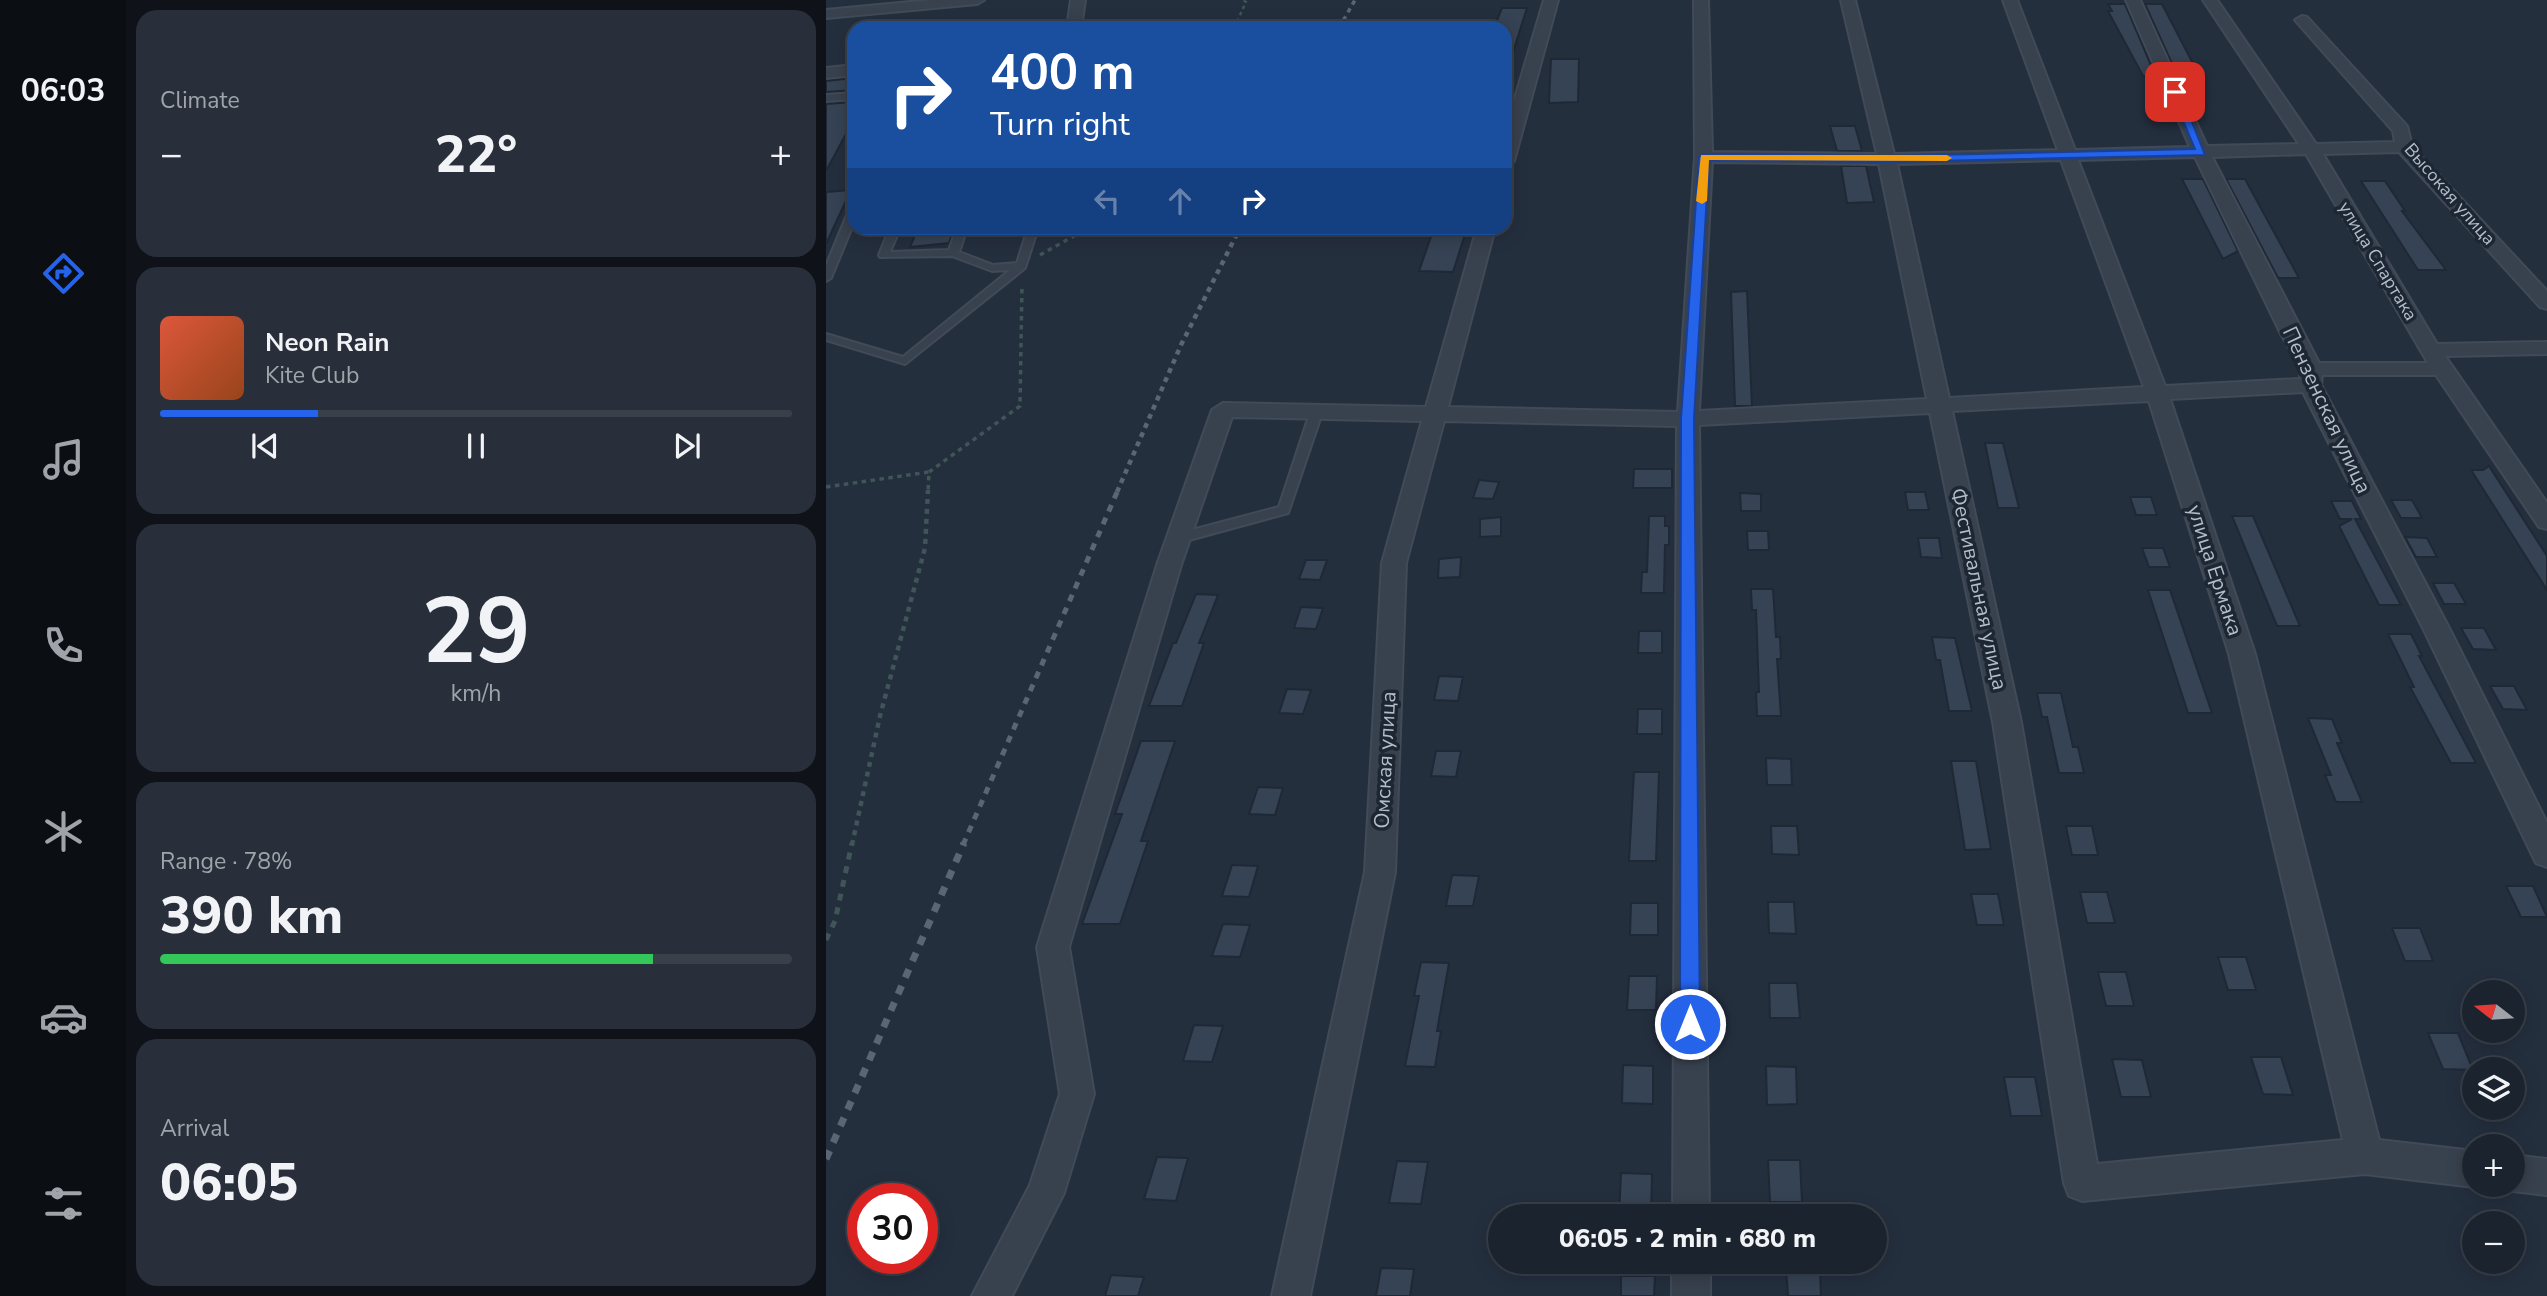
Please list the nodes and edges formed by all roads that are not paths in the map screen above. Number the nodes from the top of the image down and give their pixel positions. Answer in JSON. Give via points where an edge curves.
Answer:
{"nodes":[{"id":1,"x":977,"y":0,"type":"edge"},
{"id":2,"x":1078,"y":0,"type":"edge"},
{"id":3,"x":1551,"y":0,"type":"edge"},
{"id":4,"x":1701,"y":0,"type":"edge"},
{"id":5,"x":1848,"y":0,"type":"edge"},
{"id":6,"x":2010,"y":0,"type":"edge"},
{"id":7,"x":2133,"y":0,"type":"edge"},
{"id":8,"x":2210,"y":0,"type":"edge"},
{"id":9,"x":826,"y":14,"type":"edge"},
{"id":10,"x":2302,"y":20,"type":"dead end"},
{"id":11,"x":1075,"y":21,"type":"edge"},
{"id":12,"x":847,"y":71,"type":"edge"},
{"id":13,"x":826,"y":73,"type":"edge"},
{"id":14,"x":847,"y":96,"type":"edge"},
{"id":15,"x":826,"y":98,"type":"edge"},
{"id":16,"x":1512,"y":136,"type":"edge"},
{"id":17,"x":2404,"y":147,"type":"junction"},
{"id":18,"x":2311,"y":149,"type":"junction"},
{"id":19,"x":2201,"y":152,"type":"junction"},
{"id":20,"x":2069,"y":155,"type":"junction"},
{"id":21,"x":1704,"y":157,"type":"junction"},
{"id":22,"x":1887,"y":159,"type":"junction"},
{"id":23,"x":847,"y":226,"type":"edge"},
{"id":24,"x":892,"y":235,"type":"edge"},
{"id":25,"x":960,"y":235,"type":"edge"},
{"id":26,"x":1030,"y":235,"type":"edge"},
{"id":27,"x":1484,"y":235,"type":"edge"},
{"id":28,"x":953,"y":254,"type":"junction"},
{"id":29,"x":1021,"y":266,"type":"junction"},
{"id":30,"x":826,"y":278,"type":"edge"},
{"id":31,"x":2547,"y":303,"type":"edge"},
{"id":32,"x":826,"y":337,"type":"edge"},
{"id":33,"x":2547,"y":348,"type":"edge"},
{"id":34,"x":2437,"y":359,"type":"junction"},
{"id":35,"x":2311,"y":377,"type":"junction"},
{"id":36,"x":2158,"y":395,"type":"junction"},
{"id":37,"x":1941,"y":405,"type":"junction"},
{"id":38,"x":1317,"y":413,"type":"junction"},
{"id":39,"x":1433,"y":416,"type":"junction"},
{"id":40,"x":1688,"y":419,"type":"junction"},
{"id":41,"x":2547,"y":521,"type":"edge"},
{"id":42,"x":1178,"y":538,"type":"junction"},
{"id":43,"x":2547,"y":854,"type":"edge"},
{"id":44,"x":2365,"y":1156,"type":"junction"},
{"id":45,"x":2462,"y":1167,"type":"edge"},
{"id":46,"x":2525,"y":1174,"type":"edge"},
{"id":47,"x":2547,"y":1177,"type":"edge"},
{"id":48,"x":2082,"y":1183,"type":"joint"},
{"id":49,"x":1691,"y":1204,"type":"edge"},
{"id":50,"x":1691,"y":1274,"type":"edge"},
{"id":51,"x":991,"y":1296,"type":"edge"},
{"id":52,"x":1291,"y":1296,"type":"edge"},
{"id":53,"x":1691,"y":1296,"type":"edge"}],
"edges":[{"from":1,"to":9,"type":"street"},
{"from":2,"to":11,"type":"street"},
{"from":3,"to":16,"type":"street"},
{"from":4,"to":21,"type":"street"},
{"from":5,"to":22,"type":"street","name":"Фестивальная улица"},
{"from":6,"to":20,"type":"street","name":"улица Ермака"},
{"from":7,"to":19,"type":"street","name":"Пензенская улица"},
{"from":8,"to":18,"type":"street","name":"улица Спартака"},
{"from":10,"to":17,"type":"street","name":"Высокая улица","via":[[2401,130]]},
{"from":12,"to":13,"type":"street"},
{"from":14,"to":15,"type":"lane"},
{"from":17,"to":18,"type":"street"},
{"from":17,"to":31,"type":"street","name":"Высокая улица"},
{"from":18,"to":19,"type":"street"},
{"from":18,"to":34,"type":"street","name":"улица Спартака"},
{"from":19,"to":20,"type":"street"},
{"from":19,"to":35,"type":"street","name":"Пензенская улица"},
{"from":20,"to":22,"type":"street"},
{"from":20,"to":36,"type":"street","name":"улица Ермака"},
{"from":21,"to":22,"type":"street"},
{"from":21,"to":40,"type":"street"},
{"from":22,"to":37,"type":"street","name":"Фестивальная улица"},
{"from":23,"to":30,"type":"lane"},
{"from":24,"to":28,"type":"lane","via":[[884,255]]},
{"from":25,"to":28,"type":"lane"},
{"from":26,"to":29,"type":"lane"},
{"from":27,"to":39,"type":"street","name":"Омская улица"},
{"from":28,"to":29,"type":"lane","via":[[992,268]]},
{"from":29,"to":32,"type":"lane","via":[[905,361]]},
{"from":33,"to":34,"type":"street"},
{"from":34,"to":35,"type":"street"},
{"from":34,"to":41,"type":"street","name":"улица Спартака"},
{"from":35,"to":36,"type":"street"},
{"from":35,"to":43,"type":"street","name":"Пензенская улица"},
{"from":36,"to":37,"type":"street"},
{"from":36,"to":44,"type":"street","name":"улица Ермака","via":[[2242,654]]},
{"from":37,"to":40,"type":"street"},
{"from":37,"to":48,"type":"street","name":"Фестивальная улица","via":[[2007,722]]},
{"from":38,"to":39,"type":"street"},
{"from":38,"to":42,"type":"lane","via":[[1284,510]]},
{"from":38,"to":42,"type":"street","via":[[1223,410]]},
{"from":39,"to":40,"type":"street"},
{"from":39,"to":52,"type":"street","name":"Омская улица","via":[[1394,563],[1380,872]]},
{"from":40,"to":49,"type":"street"},
{"from":42,"to":51,"type":"street","via":[[1053,947],[1076,1094],[1046,1193]]},
{"from":44,"to":45,"type":"street"},
{"from":44,"to":48,"type":"street"},
{"from":46,"to":47,"type":"street"},
{"from":50,"to":53,"type":"street"}]}
